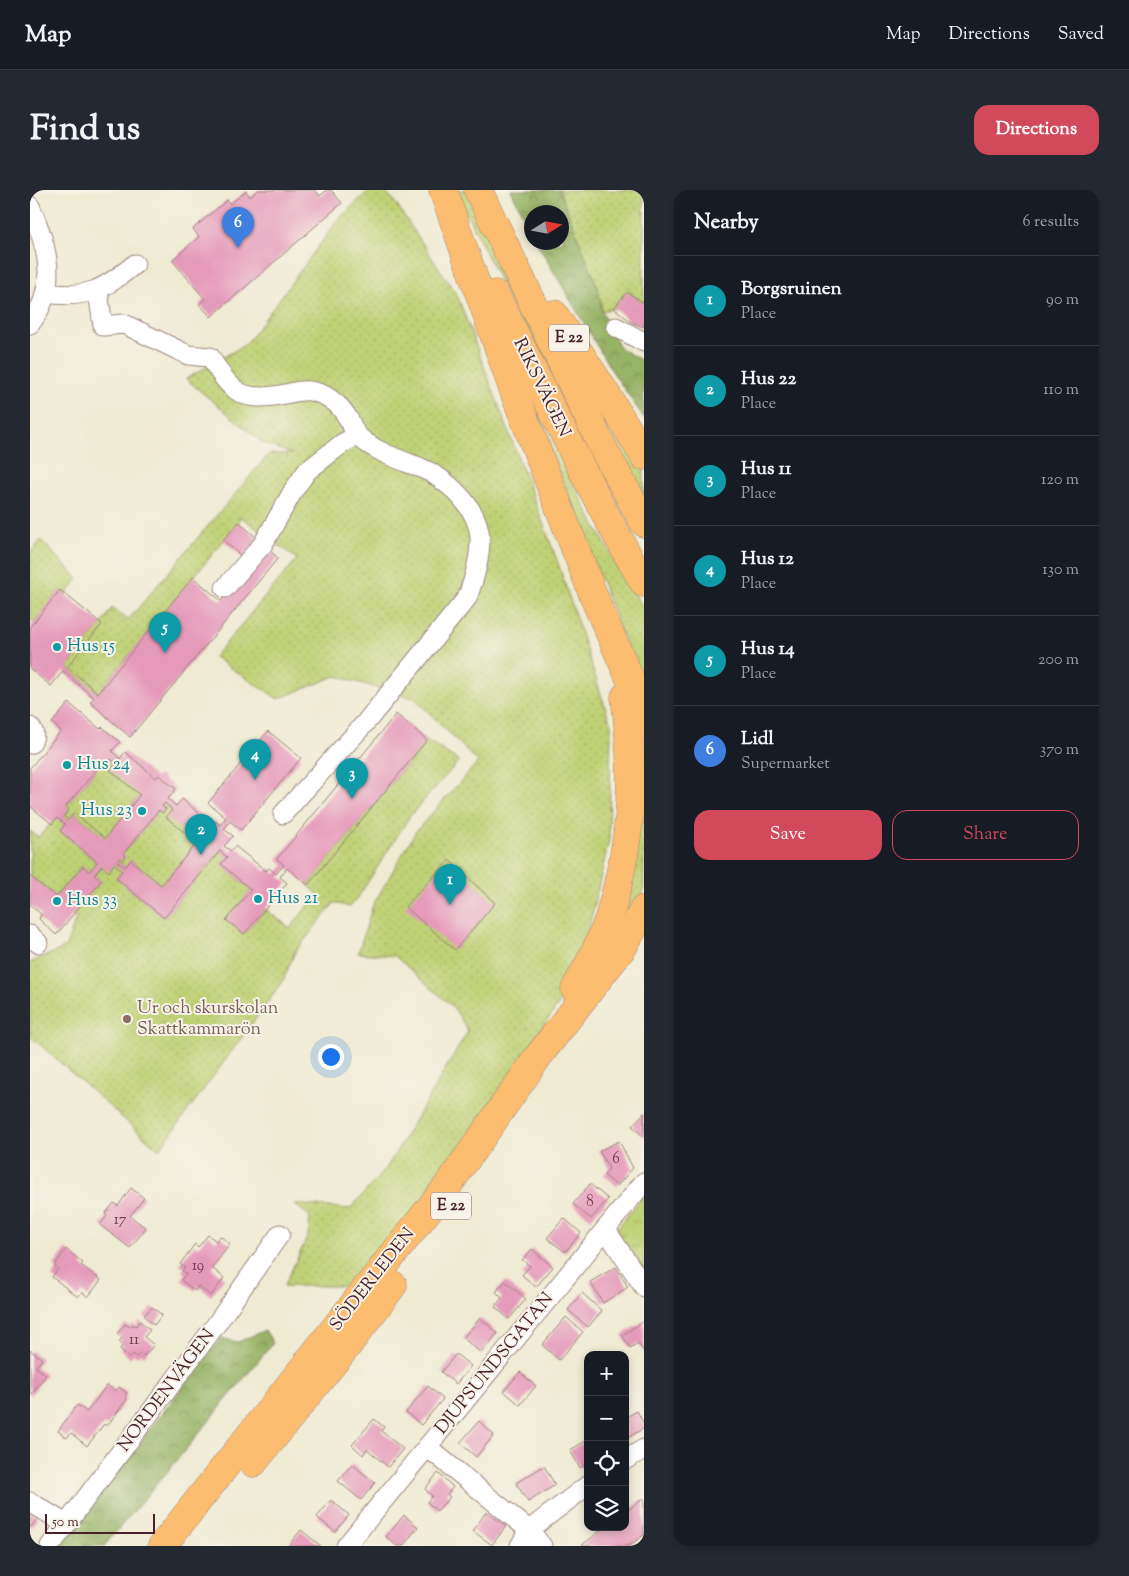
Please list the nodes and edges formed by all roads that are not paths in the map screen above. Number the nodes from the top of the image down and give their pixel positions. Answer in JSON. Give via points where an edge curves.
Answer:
{"nodes":[{"id":1,"x":443,"y":190,"type":"edge"},
{"id":2,"x":478,"y":190,"type":"edge"},
{"id":3,"x":30,"y":206,"type":"edge"},
{"id":4,"x":493,"y":221,"type":"junction"},
{"id":5,"x":135,"y":264,"type":"dead end"},
{"id":6,"x":98,"y":291,"type":"junction"},
{"id":7,"x":45,"y":293,"type":"junction"},
{"id":8,"x":30,"y":324,"type":"edge"},
{"id":9,"x":616,"y":327,"type":"dead end"},
{"id":10,"x":644,"y":342,"type":"edge"},
{"id":11,"x":358,"y":436,"type":"junction"},
{"id":12,"x":644,"y":456,"type":"edge"},
{"id":13,"x":644,"y":523,"type":"edge"},
{"id":14,"x":644,"y":583,"type":"edge"},
{"id":15,"x":225,"y":588,"type":"dead end"},
{"id":16,"x":598,"y":607,"type":"junction"},
{"id":17,"x":644,"y":721,"type":"edge"},
{"id":18,"x":30,"y":727,"type":"edge"},
{"id":19,"x":30,"y":744,"type":"edge"},
{"id":20,"x":283,"y":814,"type":"dead end"},
{"id":21,"x":644,"y":909,"type":"edge"},
{"id":22,"x":644,"y":940,"type":"edge"},
{"id":23,"x":540,"y":1054,"type":"junction"},
{"id":24,"x":644,"y":1182,"type":"edge"},
{"id":25,"x":606,"y":1230,"type":"junction"},
{"id":26,"x":280,"y":1234,"type":"dead end"},
{"id":27,"x":644,"y":1287,"type":"edge"},
{"id":28,"x":427,"y":1447,"type":"junction"},
{"id":29,"x":644,"y":1448,"type":"edge"},
{"id":30,"x":629,"y":1457,"type":"edge"},
{"id":31,"x":587,"y":1486,"type":"edge"},
{"id":32,"x":30,"y":1502,"type":"edge"},
{"id":33,"x":66,"y":1524,"type":"junction"},
{"id":34,"x":524,"y":1538,"type":"edge"},
{"id":35,"x":50,"y":1546,"type":"edge"},
{"id":36,"x":162,"y":1546,"type":"edge"},
{"id":37,"x":186,"y":1546,"type":"edge"},
{"id":38,"x":346,"y":1546,"type":"edge"},
{"id":39,"x":542,"y":1546,"type":"edge"}],
"edges":[{"from":1,"to":14,"type":"highway","name":"RIKSVÄGEN","via":[[577,461]]},
{"from":1,"to":16,"type":"highway","number":"E 22","via":[[514,392]]},
{"from":2,"to":4,"type":"highway","number":"E 22"},
{"from":3,"to":7,"type":"street","via":[[46,252]]},
{"from":4,"to":12,"type":"highway","number":"E 22"},
{"from":4,"to":13,"type":"highway","name":"RIKSVÄGEN","via":[[604,450]]},
{"from":5,"to":6,"type":"street"},
{"from":6,"to":7,"type":"street","via":[[69,295]]},
{"from":6,"to":11,"type":"street","via":[[103,326],[124,324],[188,355],[210,357],[230,387],[242,394],[255,398],[314,391],[340,406]]},
{"from":7,"to":8,"type":"street"},
{"from":9,"to":10,"type":"street"},
{"from":11,"to":15,"type":"street","via":[[337,447],[307,471],[263,544]]},
{"from":11,"to":20,"type":"street","via":[[378,450],[437,476],[459,493],[476,523],[480,538],[473,581],[467,598],[366,722]]},
{"from":16,"to":17,"type":"highway","via":[[631,681]]},
{"from":16,"to":23,"type":"highway","number":"E 22","via":[[625,698],[632,788],[629,824],[621,871],[605,929]]},
{"from":18,"to":19,"type":"street","via":[[34,738]]},
{"from":21,"to":23,"type":"highway","name":"SÖDERLEDEN","via":[[623,947]]},
{"from":22,"to":37,"type":"highway","name":"SÖDERLEDEN","number":"E 22","via":[[348,1345]]},
{"from":23,"to":36,"type":"highway","name":"SÖDERLEDEN","number":"E 22","via":[[449,1184]]},
{"from":24,"to":25,"type":"street","name":"DJUPSUNDSGATAN"},
{"from":25,"to":27,"type":"street"},
{"from":25,"to":28,"type":"street","name":"DJUPSUNDSGATAN"},
{"from":26,"to":33,"type":"street","name":"NORDENVÄGEN"},
{"from":28,"to":34,"type":"street"},
{"from":28,"to":38,"type":"street","name":"DJUPSUNDSGATAN"},
{"from":29,"to":30,"type":"street"},
{"from":31,"to":34,"type":"street"},
{"from":32,"to":33,"type":"street"},
{"from":33,"to":35,"type":"street","name":"NORDENVÄGEN"},
{"from":34,"to":39,"type":"street"}]}
